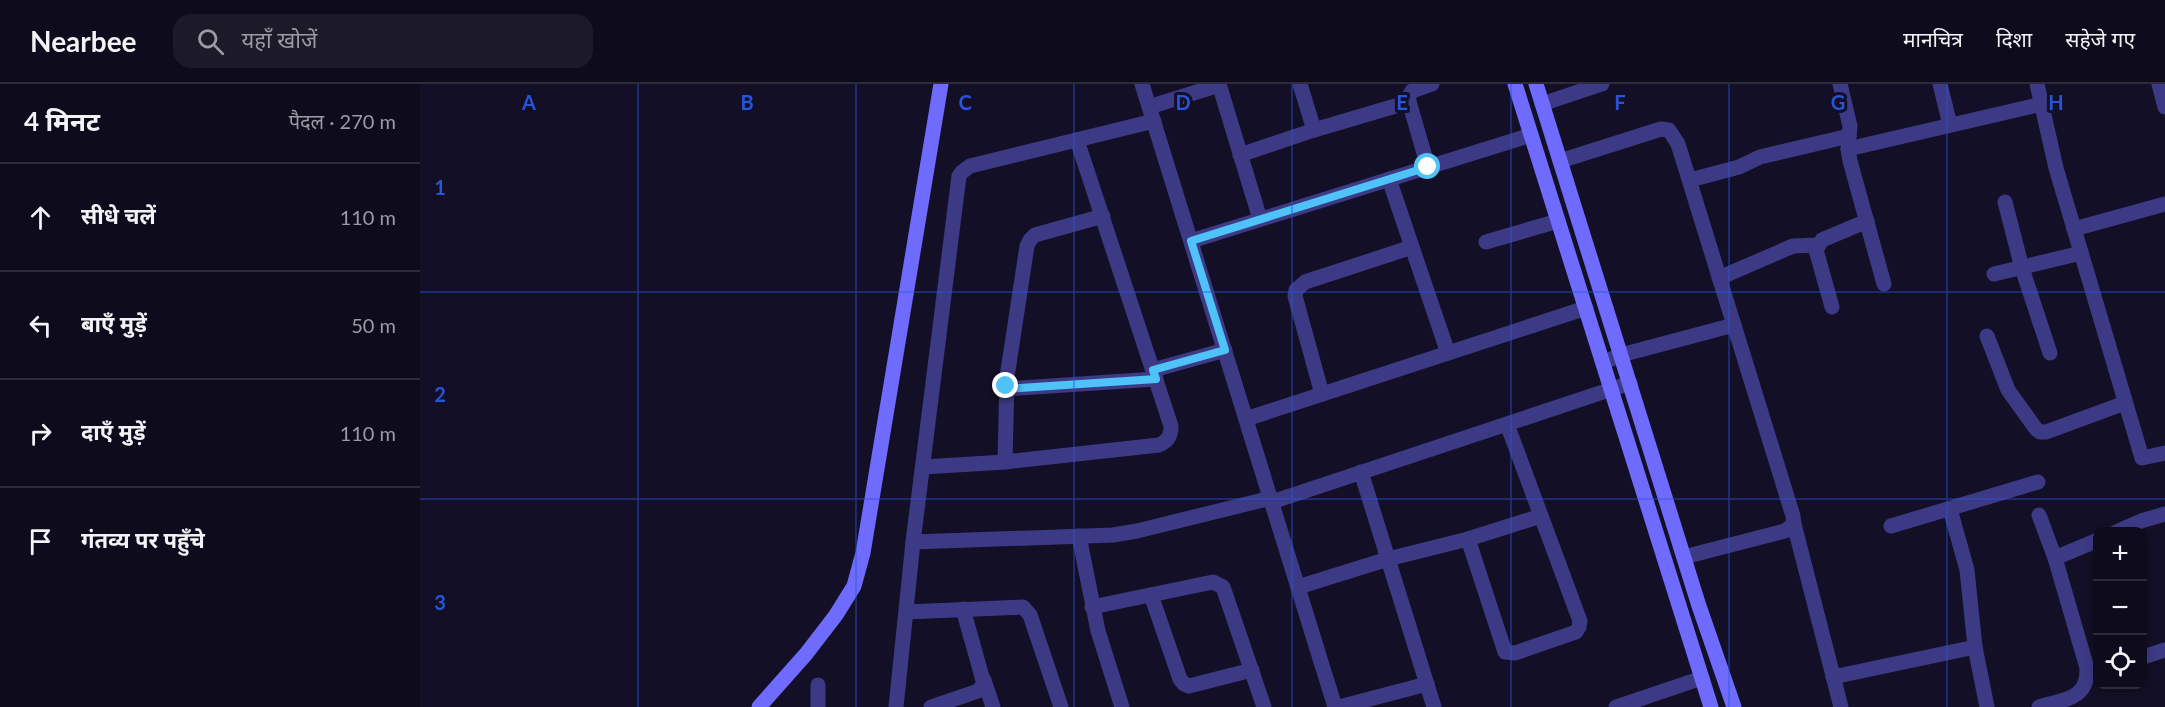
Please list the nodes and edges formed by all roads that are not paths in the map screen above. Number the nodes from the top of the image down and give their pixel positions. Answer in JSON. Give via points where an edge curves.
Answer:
{"nodes":[{"id":1,"x":942,"y":84,"type":"edge"},
{"id":2,"x":1142,"y":84,"type":"edge"},
{"id":3,"x":1300,"y":84,"type":"edge"},
{"id":4,"x":1432,"y":84,"type":"edge"},
{"id":5,"x":1515,"y":84,"type":"edge"},
{"id":6,"x":1536,"y":84,"type":"edge"},
{"id":7,"x":1602,"y":84,"type":"edge"},
{"id":8,"x":1840,"y":84,"type":"edge"},
{"id":9,"x":1940,"y":84,"type":"edge"},
{"id":10,"x":2037,"y":84,"type":"edge"},
{"id":11,"x":2159,"y":84,"type":"edge"},
{"id":12,"x":1219,"y":85,"type":"edge"},
{"id":13,"x":1409,"y":102,"type":"junction"},
{"id":14,"x":1542,"y":104,"type":"junction"},
{"id":15,"x":2042,"y":104,"type":"junction"},
{"id":16,"x":2165,"y":106,"type":"edge"},
{"id":17,"x":1151,"y":114,"type":"junction"},
{"id":18,"x":1950,"y":125,"type":"junction"},
{"id":19,"x":1314,"y":130,"type":"junction"},
{"id":20,"x":1531,"y":135,"type":"junction"},
{"id":21,"x":1077,"y":140,"type":"junction"},
{"id":22,"x":1848,"y":142,"type":"junction"},
{"id":23,"x":1240,"y":155,"type":"junction"},
{"id":24,"x":1560,"y":160,"type":"junction"},
{"id":25,"x":1428,"y":167,"type":"junction"},
{"id":26,"x":1389,"y":179,"type":"junction"},
{"id":27,"x":1689,"y":180,"type":"junction"},
{"id":28,"x":2006,"y":202,"type":"dead end"},
{"id":29,"x":2165,"y":204,"type":"edge"},
{"id":30,"x":1103,"y":216,"type":"junction"},
{"id":31,"x":1260,"y":219,"type":"junction"},
{"id":32,"x":1558,"y":221,"type":"junction"},
{"id":33,"x":1867,"y":221,"type":"junction"},
{"id":34,"x":2074,"y":229,"type":"junction"},
{"id":35,"x":1191,"y":241,"type":"junction"},
{"id":36,"x":1486,"y":242,"type":"dead end"},
{"id":37,"x":1818,"y":245,"type":"junction"},
{"id":38,"x":1412,"y":247,"type":"junction"},
{"id":39,"x":2081,"y":253,"type":"junction"},
{"id":40,"x":2022,"y":267,"type":"junction"},
{"id":41,"x":1994,"y":274,"type":"dead end"},
{"id":42,"x":1719,"y":278,"type":"junction"},
{"id":43,"x":1884,"y":284,"type":"dead end"},
{"id":44,"x":1832,"y":307,"type":"dead end"},
{"id":45,"x":1586,"y":308,"type":"junction"},
{"id":46,"x":1734,"y":325,"type":"junction"},
{"id":47,"x":1987,"y":336,"type":"dead end"},
{"id":48,"x":1225,"y":350,"type":"junction"},
{"id":49,"x":1448,"y":353,"type":"junction"},
{"id":50,"x":2050,"y":353,"type":"dead end"},
{"id":51,"x":1621,"y":355,"type":"junction"},
{"id":52,"x":1604,"y":362,"type":"junction"},
{"id":53,"x":1155,"y":374,"type":"junction"},
{"id":54,"x":1630,"y":382,"type":"junction"},
{"id":55,"x":1006,"y":389,"type":"junction"},
{"id":56,"x":1612,"y":389,"type":"junction"},
{"id":57,"x":1322,"y":394,"type":"junction"},
{"id":58,"x":2125,"y":403,"type":"junction"},
{"id":59,"x":1246,"y":419,"type":"junction"},
{"id":60,"x":1508,"y":424,"type":"junction"},
{"id":61,"x":2165,"y":453,"type":"edge"},
{"id":62,"x":1005,"y":462,"type":"junction"},
{"id":63,"x":922,"y":467,"type":"junction"},
{"id":64,"x":1361,"y":472,"type":"junction"},
{"id":65,"x":2038,"y":482,"type":"dead end"},
{"id":66,"x":1271,"y":500,"type":"junction"},
{"id":67,"x":1950,"y":509,"type":"junction"},
{"id":68,"x":2165,"y":514,"type":"edge"},
{"id":69,"x":2039,"y":515,"type":"dead end"},
{"id":70,"x":1541,"y":516,"type":"junction"},
{"id":71,"x":1794,"y":524,"type":"junction"},
{"id":72,"x":1891,"y":526,"type":"dead end"},
{"id":73,"x":2126,"y":527,"type":"edge"},
{"id":74,"x":1079,"y":536,"type":"junction"},
{"id":75,"x":1468,"y":539,"type":"junction"},
{"id":76,"x":913,"y":542,"type":"junction"},
{"id":77,"x":2093,"y":542,"type":"edge"},
{"id":78,"x":1684,"y":557,"type":"junction"},
{"id":79,"x":2055,"y":558,"type":"junction"},
{"id":80,"x":1388,"y":559,"type":"junction"},
{"id":81,"x":1298,"y":587,"type":"junction"},
{"id":82,"x":1151,"y":595,"type":"junction"},
{"id":83,"x":1092,"y":607,"type":"junction"},
{"id":84,"x":963,"y":609,"type":"junction"},
{"id":85,"x":906,"y":612,"type":"junction"},
{"id":86,"x":1975,"y":647,"type":"junction"},
{"id":87,"x":2165,"y":650,"type":"edge"},
{"id":88,"x":2147,"y":655,"type":"edge"},
{"id":89,"x":1251,"y":670,"type":"junction"},
{"id":90,"x":1833,"y":677,"type":"junction"},
{"id":91,"x":1702,"y":678,"type":"junction"},
{"id":92,"x":984,"y":680,"type":"junction"},
{"id":93,"x":1427,"y":684,"type":"junction"},
{"id":94,"x":818,"y":685,"type":"dead end"},
{"id":95,"x":759,"y":707,"type":"edge"},
{"id":96,"x":818,"y":707,"type":"edge"},
{"id":97,"x":896,"y":707,"type":"edge"},
{"id":98,"x":931,"y":707,"type":"edge"},
{"id":99,"x":993,"y":707,"type":"edge"},
{"id":100,"x":1061,"y":707,"type":"edge"},
{"id":101,"x":1121,"y":707,"type":"edge"},
{"id":102,"x":1264,"y":707,"type":"edge"},
{"id":103,"x":1337,"y":707,"type":"edge"},
{"id":104,"x":1434,"y":707,"type":"edge"},
{"id":105,"x":1616,"y":707,"type":"edge"},
{"id":106,"x":1711,"y":707,"type":"edge"},
{"id":107,"x":1734,"y":707,"type":"edge"},
{"id":108,"x":1840,"y":707,"type":"edge"},
{"id":109,"x":1987,"y":707,"type":"edge"},
{"id":110,"x":2039,"y":707,"type":"edge"}],
"edges":[{"from":1,"to":95,"type":"street","via":[[863,553],[854,586],[806,654]]},
{"from":2,"to":17,"type":"street"},
{"from":3,"to":19,"type":"street"},
{"from":4,"to":13,"type":"street","via":[[1409,93]]},
{"from":5,"to":20,"type":"street"},
{"from":6,"to":14,"type":"street"},
{"from":7,"to":14,"type":"street"},
{"from":8,"to":22,"type":"street","via":[[1850,126]]},
{"from":9,"to":18,"type":"street"},
{"from":10,"to":15,"type":"street"},
{"from":11,"to":16,"type":"street"},
{"from":12,"to":17,"type":"street"},
{"from":12,"to":23,"type":"street"},
{"from":13,"to":19,"type":"street"},
{"from":13,"to":25,"type":"street"},
{"from":14,"to":24,"type":"street"},
{"from":15,"to":18,"type":"street"},
{"from":15,"to":34,"type":"street"},
{"from":17,"to":21,"type":"street"},
{"from":17,"to":35,"type":"street"},
{"from":18,"to":22,"type":"street"},
{"from":19,"to":23,"type":"street"},
{"from":20,"to":25,"type":"street"},
{"from":20,"to":32,"type":"street"},
{"from":21,"to":30,"type":"street"},
{"from":21,"to":63,"type":"street","via":[[970,166],[959,176]]},
{"from":22,"to":27,"type":"street","via":[[1760,157],[1739,167]]},
{"from":22,"to":33,"type":"street"},
{"from":23,"to":31,"type":"street"},
{"from":24,"to":27,"type":"street","via":[[1669,129]]},
{"from":24,"to":51,"type":"street"},
{"from":25,"to":26,"type":"street"},
{"from":26,"to":31,"type":"street"},
{"from":26,"to":38,"type":"street"},
{"from":27,"to":42,"type":"street"},
{"from":28,"to":40,"type":"street"},
{"from":29,"to":34,"type":"street"},
{"from":30,"to":53,"type":"street"},
{"from":30,"to":55,"type":"street","via":[[1030,240]]},
{"from":31,"to":35,"type":"street"},
{"from":32,"to":36,"type":"street"},
{"from":32,"to":45,"type":"street"},
{"from":33,"to":37,"type":"street"},
{"from":33,"to":43,"type":"street"},
{"from":34,"to":39,"type":"street"},
{"from":35,"to":48,"type":"street"},
{"from":37,"to":42,"type":"street","via":[[1793,246]]},
{"from":37,"to":44,"type":"street","via":[[1816,250]]},
{"from":38,"to":49,"type":"street"},
{"from":38,"to":57,"type":"street","via":[[1305,282],[1296,290]]},
{"from":39,"to":40,"type":"street"},
{"from":39,"to":58,"type":"street"},
{"from":40,"to":41,"type":"street"},
{"from":40,"to":50,"type":"street"},
{"from":42,"to":46,"type":"street"},
{"from":45,"to":49,"type":"street"},
{"from":45,"to":52,"type":"street"},
{"from":46,"to":51,"type":"street"},
{"from":46,"to":71,"type":"street"},
{"from":47,"to":58,"type":"street","via":[[2008,390],[2040,432]]},
{"from":48,"to":53,"type":"street"},
{"from":48,"to":59,"type":"street"},
{"from":49,"to":57,"type":"street"},
{"from":51,"to":52,"type":"street"},
{"from":51,"to":54,"type":"street"},
{"from":52,"to":56,"type":"street"},
{"from":53,"to":55,"type":"street"},
{"from":53,"to":62,"type":"street","via":[[1172,426],[1166,442]]},
{"from":54,"to":56,"type":"street"},
{"from":54,"to":78,"type":"street"},
{"from":55,"to":62,"type":"street"},
{"from":56,"to":60,"type":"street"},
{"from":56,"to":91,"type":"street"},
{"from":57,"to":59,"type":"street"},
{"from":58,"to":61,"type":"street","via":[[2142,458]]},
{"from":59,"to":66,"type":"street"},
{"from":60,"to":64,"type":"street"},
{"from":60,"to":70,"type":"street"},
{"from":62,"to":63,"type":"street"},
{"from":63,"to":76,"type":"street"},
{"from":64,"to":66,"type":"street"},
{"from":64,"to":80,"type":"street"},
{"from":65,"to":67,"type":"street"},
{"from":66,"to":74,"type":"street","via":[[1137,531]]},
{"from":66,"to":81,"type":"street"},
{"from":67,"to":72,"type":"street"},
{"from":67,"to":86,"type":"street","via":[[1967,570]]},
{"from":68,"to":73,"type":"street"},
{"from":69,"to":79,"type":"street"},
{"from":70,"to":75,"type":"street"},
{"from":70,"to":75,"type":"street","via":[[1579,627],[1572,635],[1515,653],[1509,654],[1502,648]]},
{"from":71,"to":78,"type":"street","via":[[1785,531]]},
{"from":71,"to":90,"type":"street"},
{"from":74,"to":76,"type":"street"},
{"from":74,"to":83,"type":"street"},
{"from":75,"to":80,"type":"street"},
{"from":76,"to":85,"type":"street"},
{"from":77,"to":79,"type":"street"},
{"from":78,"to":107,"type":"street"},
{"from":79,"to":110,"type":"street","via":[[2088,680],[2074,696]]},
{"from":80,"to":81,"type":"street"},
{"from":80,"to":93,"type":"street"},
{"from":81,"to":103,"type":"street"},
{"from":82,"to":83,"type":"street"},
{"from":82,"to":89,"type":"street","via":[[1219,584]]},
{"from":82,"to":89,"type":"street","via":[[1184,684]]},
{"from":83,"to":101,"type":"street"},
{"from":84,"to":85,"type":"street"},
{"from":84,"to":92,"type":"street"},
{"from":84,"to":100,"type":"street","via":[[1018,606],[1026,610]]},
{"from":85,"to":97,"type":"street"},
{"from":86,"to":90,"type":"street"},
{"from":86,"to":109,"type":"street"},
{"from":87,"to":88,"type":"street"},
{"from":89,"to":102,"type":"street"},
{"from":90,"to":108,"type":"street"},
{"from":91,"to":105,"type":"street"},
{"from":91,"to":106,"type":"street"},
{"from":92,"to":98,"type":"street","via":[[978,691]]},
{"from":92,"to":99,"type":"street"},
{"from":93,"to":103,"type":"street"},
{"from":93,"to":104,"type":"street"},
{"from":94,"to":96,"type":"street"}]}
